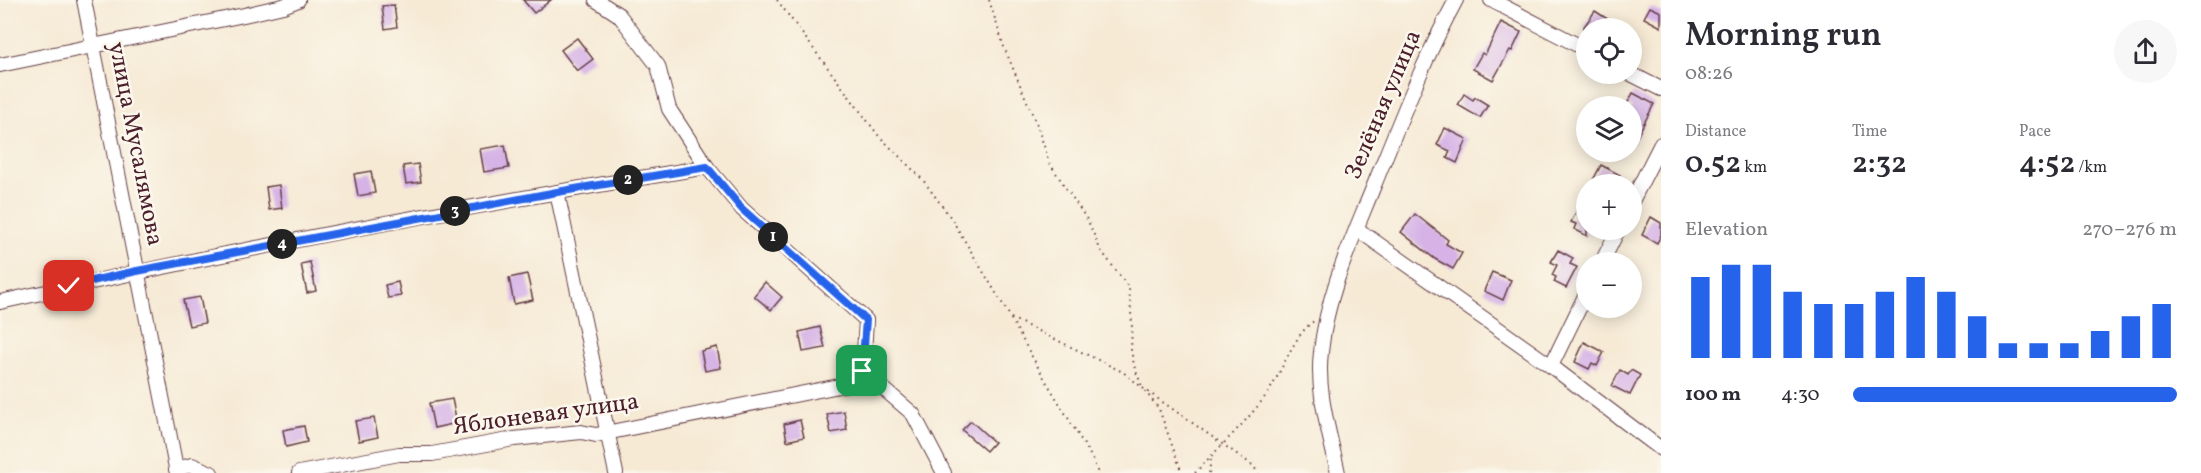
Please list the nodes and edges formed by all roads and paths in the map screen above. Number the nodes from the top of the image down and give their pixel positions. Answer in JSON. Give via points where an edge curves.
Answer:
{"nodes":[{"id":1,"x":84,"y":0,"type":"edge"},
{"id":2,"x":298,"y":0,"type":"edge"},
{"id":3,"x":597,"y":0,"type":"edge"},
{"id":4,"x":777,"y":0,"type":"edge"},
{"id":5,"x":989,"y":0,"type":"edge"},
{"id":6,"x":1456,"y":0,"type":"edge"},
{"id":7,"x":1491,"y":0,"type":"edge"},
{"id":8,"x":93,"y":44,"type":"junction"},
{"id":9,"x":1576,"y":44,"type":"edge"},
{"id":10,"x":0,"y":65,"type":"edge"},
{"id":11,"x":1642,"y":80,"type":"edge"},
{"id":12,"x":1661,"y":89,"type":"edge"},
{"id":13,"x":1659,"y":150,"type":"edge"},
{"id":14,"x":707,"y":167,"type":"junction"},
{"id":15,"x":1642,"y":182,"type":"edge"},
{"id":16,"x":557,"y":192,"type":"junction"},
{"id":17,"x":1357,"y":229,"type":"junction"},
{"id":18,"x":137,"y":271,"type":"junction"},
{"id":19,"x":0,"y":302,"type":"edge"},
{"id":20,"x":1576,"y":315,"type":"edge"},
{"id":21,"x":1011,"y":318,"type":"junction"},
{"id":22,"x":1326,"y":321,"type":"junction"},
{"id":23,"x":1551,"y":366,"type":"junction"},
{"id":24,"x":867,"y":375,"type":"junction"},
{"id":25,"x":1144,"y":390,"type":"junction"},
{"id":26,"x":608,"y":433,"type":"junction"},
{"id":27,"x":1221,"y":445,"type":"junction"},
{"id":28,"x":1661,"y":449,"type":"edge"},
{"id":29,"x":1211,"y":456,"type":"junction"},
{"id":30,"x":176,"y":471,"type":"edge"},
{"id":31,"x":211,"y":473,"type":"edge"},
{"id":32,"x":298,"y":473,"type":"edge"},
{"id":33,"x":616,"y":473,"type":"edge"},
{"id":34,"x":944,"y":473,"type":"edge"},
{"id":35,"x":1098,"y":473,"type":"edge"},
{"id":36,"x":1182,"y":473,"type":"edge"},
{"id":37,"x":1195,"y":473,"type":"edge"},
{"id":38,"x":1209,"y":473,"type":"edge"},
{"id":39,"x":1259,"y":473,"type":"edge"},
{"id":40,"x":1338,"y":473,"type":"edge"}],
"edges":[{"from":1,"to":8,"type":"street","name":"улица Мусалямова"},
{"from":2,"to":8,"type":"street","via":[[244,15]]},
{"from":3,"to":14,"type":"street","via":[[619,15],[658,66],[669,109]]},
{"from":4,"to":21,"type":"path","via":[[878,135],[923,180],[951,218]]},
{"from":5,"to":25,"type":"path","via":[[1050,164],[1088,221],[1100,249],[1129,288],[1131,351]]},
{"from":6,"to":17,"type":"street","name":"Зелёная улица","via":[[1424,63]]},
{"from":7,"to":9,"type":"street"},
{"from":8,"to":10,"type":"street"},
{"from":8,"to":18,"type":"street","name":"улица Мусалямова"},
{"from":11,"to":12,"type":"street"},
{"from":13,"to":15,"type":"street"},
{"from":14,"to":16,"type":"street"},
{"from":14,"to":24,"type":"street","via":[[742,209],[866,320],[862,371]]},
{"from":16,"to":18,"type":"street"},
{"from":16,"to":26,"type":"street"},
{"from":17,"to":22,"type":"street","name":"Зелёная улица","via":[[1338,274]]},
{"from":17,"to":23,"type":"street"},
{"from":18,"to":19,"type":"street"},
{"from":18,"to":30,"type":"street","name":"улица Мусалямова"},
{"from":20,"to":23,"type":"street"},
{"from":21,"to":25,"type":"path","via":[[1123,372]]},
{"from":21,"to":35,"type":"path"},
{"from":22,"to":27,"type":"path","via":[[1312,321],[1268,393]]},
{"from":22,"to":40,"type":"street","name":"Зелёная улица","via":[[1321,354],[1322,394]]},
{"from":23,"to":28,"type":"street"},
{"from":24,"to":26,"type":"street","name":"Яблоневая улица","via":[[860,382]]},
{"from":24,"to":34,"type":"street","via":[[913,414]]},
{"from":25,"to":27,"type":"path"},
{"from":25,"to":36,"type":"path","via":[[1159,409]]},
{"from":26,"to":32,"type":"street","name":"Яблоневая улица","via":[[514,439],[432,454],[399,454]]},
{"from":26,"to":33,"type":"street"},
{"from":27,"to":29,"type":"path"},
{"from":27,"to":39,"type":"path"},
{"from":29,"to":37,"type":"path"},
{"from":29,"to":38,"type":"path"},
{"from":30,"to":31,"type":"street","via":[[192,465]]}]}
